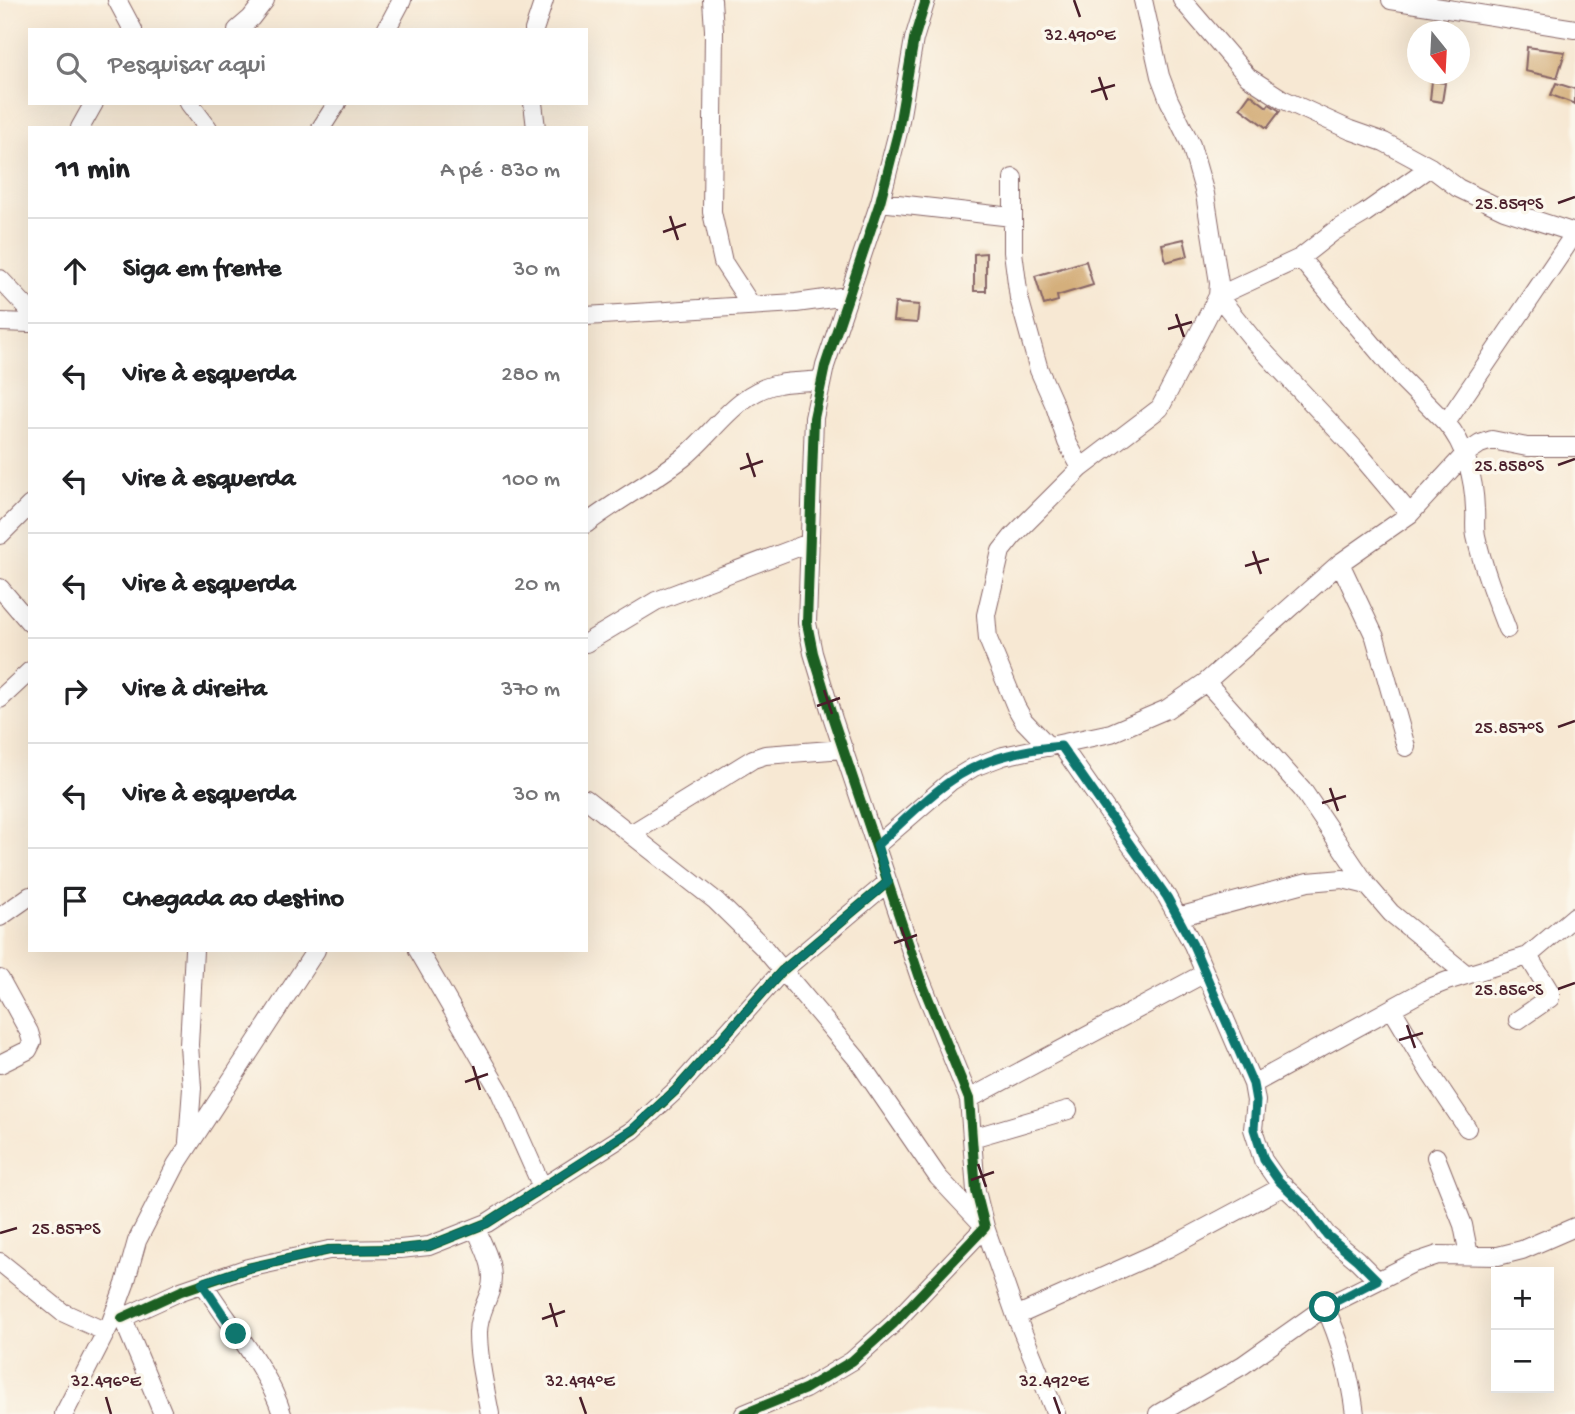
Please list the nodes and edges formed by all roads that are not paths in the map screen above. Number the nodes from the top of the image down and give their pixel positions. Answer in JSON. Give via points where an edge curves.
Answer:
{"nodes":[{"id":1,"x":117,"y":0,"type":"edge"},
{"id":2,"x":265,"y":0,"type":"edge"},
{"id":3,"x":402,"y":0,"type":"edge"},
{"id":4,"x":544,"y":0,"type":"edge"},
{"id":5,"x":712,"y":0,"type":"edge"},
{"id":6,"x":926,"y":0,"type":"edge"},
{"id":7,"x":1143,"y":0,"type":"edge"},
{"id":8,"x":1182,"y":0,"type":"edge"},
{"id":9,"x":1391,"y":0,"type":"edge"},
{"id":10,"x":128,"y":26,"type":"edge"},
{"id":11,"x":239,"y":28,"type":"edge"},
{"id":12,"x":387,"y":28,"type":"edge"},
{"id":13,"x":535,"y":28,"type":"edge"},
{"id":14,"x":1575,"y":29,"type":"edge"},
{"id":15,"x":93,"y":105,"type":"edge"},
{"id":16,"x":191,"y":105,"type":"edge"},
{"id":17,"x":336,"y":105,"type":"edge"},
{"id":18,"x":533,"y":105,"type":"edge"},
{"id":19,"x":81,"y":126,"type":"edge"},
{"id":20,"x":206,"y":126,"type":"edge"},
{"id":21,"x":322,"y":126,"type":"edge"},
{"id":22,"x":536,"y":126,"type":"edge"},
{"id":23,"x":1430,"y":167,"type":"junction"},
{"id":24,"x":1013,"y":178,"type":"dead end"},
{"id":25,"x":880,"y":202,"type":"junction"},
{"id":26,"x":1012,"y":217,"type":"junction"},
{"id":27,"x":1575,"y":233,"type":"edge"},
{"id":28,"x":1300,"y":258,"type":"junction"},
{"id":29,"x":0,"y":279,"type":"edge"},
{"id":30,"x":847,"y":296,"type":"junction"},
{"id":31,"x":1218,"y":296,"type":"junction"},
{"id":32,"x":751,"y":305,"type":"junction"},
{"id":33,"x":28,"y":308,"type":"edge"},
{"id":34,"x":588,"y":316,"type":"edge"},
{"id":35,"x":0,"y":322,"type":"edge"},
{"id":36,"x":28,"y":323,"type":"edge"},
{"id":37,"x":822,"y":380,"type":"junction"},
{"id":38,"x":1446,"y":423,"type":"junction"},
{"id":39,"x":1575,"y":447,"type":"edge"},
{"id":40,"x":1465,"y":454,"type":"junction"},
{"id":41,"x":1081,"y":468,"type":"junction"},
{"id":42,"x":28,"y":507,"type":"edge"},
{"id":43,"x":1410,"y":514,"type":"junction"},
{"id":44,"x":588,"y":523,"type":"edge"},
{"id":45,"x":0,"y":535,"type":"edge"},
{"id":46,"x":809,"y":543,"type":"junction"},
{"id":47,"x":1340,"y":563,"type":"junction"},
{"id":48,"x":0,"y":588,"type":"edge"},
{"id":49,"x":28,"y":620,"type":"edge"},
{"id":50,"x":1507,"y":629,"type":"dead end"},
{"id":51,"x":588,"y":642,"type":"edge"},
{"id":52,"x":28,"y":673,"type":"edge"},
{"id":53,"x":1206,"y":682,"type":"junction"},
{"id":54,"x":0,"y":699,"type":"edge"},
{"id":55,"x":1055,"y":746,"type":"junction"},
{"id":56,"x":1406,"y":747,"type":"dead end"},
{"id":57,"x":844,"y":749,"type":"junction"},
{"id":58,"x":588,"y":801,"type":"edge"},
{"id":59,"x":631,"y":834,"type":"junction"},
{"id":60,"x":877,"y":845,"type":"junction"},
{"id":61,"x":888,"y":882,"type":"junction"},
{"id":62,"x":1367,"y":886,"type":"junction"},
{"id":63,"x":28,"y":897,"type":"edge"},
{"id":64,"x":1575,"y":916,"type":"edge"},
{"id":65,"x":0,"y":917,"type":"edge"},
{"id":66,"x":1178,"y":917,"type":"junction"},
{"id":67,"x":194,"y":952,"type":"edge"},
{"id":68,"x":315,"y":952,"type":"edge"},
{"id":69,"x":419,"y":952,"type":"edge"},
{"id":70,"x":1528,"y":956,"type":"junction"},
{"id":71,"x":782,"y":971,"type":"junction"},
{"id":72,"x":1206,"y":973,"type":"junction"},
{"id":73,"x":1467,"y":975,"type":"junction"},
{"id":74,"x":0,"y":979,"type":"edge"},
{"id":75,"x":1392,"y":1009,"type":"junction"},
{"id":76,"x":1518,"y":1020,"type":"dead end"},
{"id":77,"x":0,"y":1064,"type":"edge"},
{"id":78,"x":1253,"y":1084,"type":"junction"},
{"id":79,"x":192,"y":1088,"type":"junction"},
{"id":80,"x":218,"y":1099,"type":"junction"},
{"id":81,"x":970,"y":1099,"type":"junction"},
{"id":82,"x":1068,"y":1110,"type":"dead end"},
{"id":83,"x":1467,"y":1128,"type":"dead end"},
{"id":84,"x":972,"y":1138,"type":"junction"},
{"id":85,"x":188,"y":1147,"type":"junction"},
{"id":86,"x":1436,"y":1157,"type":"dead end"},
{"id":87,"x":1284,"y":1186,"type":"junction"},
{"id":88,"x":542,"y":1187,"type":"junction"},
{"id":89,"x":985,"y":1227,"type":"junction"},
{"id":90,"x":1575,"y":1227,"type":"edge"},
{"id":91,"x":476,"y":1229,"type":"junction"},
{"id":92,"x":1469,"y":1255,"type":"junction"},
{"id":93,"x":0,"y":1262,"type":"edge"},
{"id":94,"x":1377,"y":1280,"type":"junction"},
{"id":95,"x":202,"y":1283,"type":"junction"},
{"id":96,"x":1325,"y":1307,"type":"junction"},
{"id":97,"x":120,"y":1311,"type":"junction"},
{"id":98,"x":1016,"y":1316,"type":"junction"},
{"id":99,"x":106,"y":1332,"type":"junction"},
{"id":100,"x":64,"y":1414,"type":"edge"},
{"id":101,"x":163,"y":1414,"type":"edge"},
{"id":102,"x":282,"y":1414,"type":"edge"},
{"id":103,"x":490,"y":1414,"type":"edge"},
{"id":104,"x":744,"y":1414,"type":"edge"},
{"id":105,"x":1056,"y":1414,"type":"edge"},
{"id":106,"x":1158,"y":1414,"type":"edge"},
{"id":107,"x":1355,"y":1414,"type":"edge"}],
"edges":[{"from":1,"to":10,"type":"street"},
{"from":2,"to":11,"type":"street"},
{"from":3,"to":12,"type":"street"},
{"from":4,"to":13,"type":"street"},
{"from":5,"to":32,"type":"street","via":[[712,212],[723,262]]},
{"from":6,"to":25,"type":"street"},
{"from":7,"to":31,"type":"street","via":[[1160,75],[1191,145],[1205,194]]},
{"from":8,"to":23,"type":"street","via":[[1248,77],[1282,99],[1384,142]]},
{"from":9,"to":14,"type":"street"},
{"from":15,"to":19,"type":"street"},
{"from":16,"to":20,"type":"street"},
{"from":17,"to":21,"type":"street"},
{"from":18,"to":22,"type":"street"},
{"from":23,"to":27,"type":"street","via":[[1458,188],[1504,210]]},
{"from":23,"to":28,"type":"street"},
{"from":24,"to":26,"type":"street"},
{"from":25,"to":26,"type":"street"},
{"from":25,"to":30,"type":"street"},
{"from":26,"to":41,"type":"street","via":[[1019,298],[1039,370]]},
{"from":27,"to":38,"type":"street"},
{"from":28,"to":31,"type":"street"},
{"from":28,"to":38,"type":"street","via":[[1399,377]]},
{"from":29,"to":33,"type":"street"},
{"from":30,"to":32,"type":"street"},
{"from":30,"to":37,"type":"street"},
{"from":31,"to":41,"type":"street","via":[[1160,408]]},
{"from":31,"to":43,"type":"street"},
{"from":32,"to":34,"type":"street"},
{"from":35,"to":36,"type":"street"},
{"from":37,"to":44,"type":"street","via":[[779,384],[747,398],[684,457]]},
{"from":37,"to":46,"type":"street","via":[[814,418]]},
{"from":38,"to":40,"type":"street"},
{"from":39,"to":40,"type":"street","via":[[1527,447],[1492,440]]},
{"from":40,"to":43,"type":"street"},
{"from":40,"to":50,"type":"street","via":[[1475,532]]},
{"from":41,"to":55,"type":"street","via":[[1001,551],[986,615],[988,639],[1016,707],[1024,721]]},
{"from":42,"to":45,"type":"street"},
{"from":43,"to":47,"type":"street"},
{"from":46,"to":51,"type":"street","via":[[656,601]]},
{"from":46,"to":57,"type":"street","via":[[807,623]]},
{"from":47,"to":53,"type":"street"},
{"from":47,"to":56,"type":"street","via":[[1375,638]]},
{"from":48,"to":49,"type":"street"},
{"from":52,"to":54,"type":"street"},
{"from":53,"to":55,"type":"street","via":[[1167,709],[1134,724]]},
{"from":53,"to":62,"type":"street","via":[[1302,789]]},
{"from":55,"to":60,"type":"street","via":[[974,767],[951,781]]},
{"from":55,"to":66,"type":"street"},
{"from":57,"to":59,"type":"street","via":[[765,755]]},
{"from":57,"to":60,"type":"street"},
{"from":58,"to":59,"type":"street"},
{"from":59,"to":71,"type":"street","via":[[716,901]]},
{"from":60,"to":61,"type":"street"},
{"from":61,"to":71,"type":"street"},
{"from":61,"to":81,"type":"street","via":[[920,978]]},
{"from":62,"to":66,"type":"street","via":[[1343,879],[1308,882]]},
{"from":62,"to":73,"type":"street","via":[[1391,913]]},
{"from":63,"to":65,"type":"street"},
{"from":64,"to":70,"type":"street"},
{"from":66,"to":72,"type":"street"},
{"from":67,"to":79,"type":"street","via":[[189,1045]]},
{"from":68,"to":80,"type":"street"},
{"from":69,"to":88,"type":"street","via":[[499,1090]]},
{"from":70,"to":73,"type":"street"},
{"from":70,"to":76,"type":"street","via":[[1550,998]]},
{"from":71,"to":88,"type":"street","via":[[676,1090],[633,1129]]},
{"from":71,"to":89,"type":"street","via":[[857,1059],[938,1177]]},
{"from":72,"to":78,"type":"street"},
{"from":72,"to":81,"type":"street"},
{"from":73,"to":75,"type":"street","via":[[1427,989]]},
{"from":74,"to":77,"type":"street","via":[[32,1042],[28,1051]]},
{"from":75,"to":78,"type":"street"},
{"from":75,"to":83,"type":"street"},
{"from":78,"to":87,"type":"street","via":[[1254,1129],[1264,1160]]},
{"from":79,"to":80,"type":"street"},
{"from":79,"to":85,"type":"street"},
{"from":80,"to":85,"type":"street"},
{"from":81,"to":84,"type":"street"},
{"from":82,"to":84,"type":"street"},
{"from":84,"to":89,"type":"street","via":[[976,1191]]},
{"from":85,"to":97,"type":"street","via":[[137,1241]]},
{"from":86,"to":92,"type":"street","via":[[1463,1225]]},
{"from":87,"to":94,"type":"street","via":[[1327,1235]]},
{"from":87,"to":98,"type":"street","via":[[1168,1248]]},
{"from":88,"to":91,"type":"street"},
{"from":89,"to":98,"type":"street"},
{"from":89,"to":104,"type":"street","via":[[852,1361],[805,1389]]},
{"from":90,"to":92,"type":"street","via":[[1522,1250],[1498,1256]]},
{"from":91,"to":95,"type":"street","via":[[429,1246],[315,1252]]},
{"from":91,"to":103,"type":"street","via":[[492,1273],[478,1333]]},
{"from":92,"to":94,"type":"street","via":[[1437,1255]]},
{"from":93,"to":99,"type":"street","via":[[62,1312]]},
{"from":94,"to":96,"type":"street"},
{"from":95,"to":97,"type":"street"},
{"from":95,"to":102,"type":"street","via":[[276,1392]]},
{"from":96,"to":106,"type":"street","via":[[1243,1365]]},
{"from":96,"to":107,"type":"street","via":[[1348,1368]]},
{"from":97,"to":99,"type":"street"},
{"from":97,"to":101,"type":"street"},
{"from":98,"to":105,"type":"street"},
{"from":99,"to":100,"type":"street"}]}
